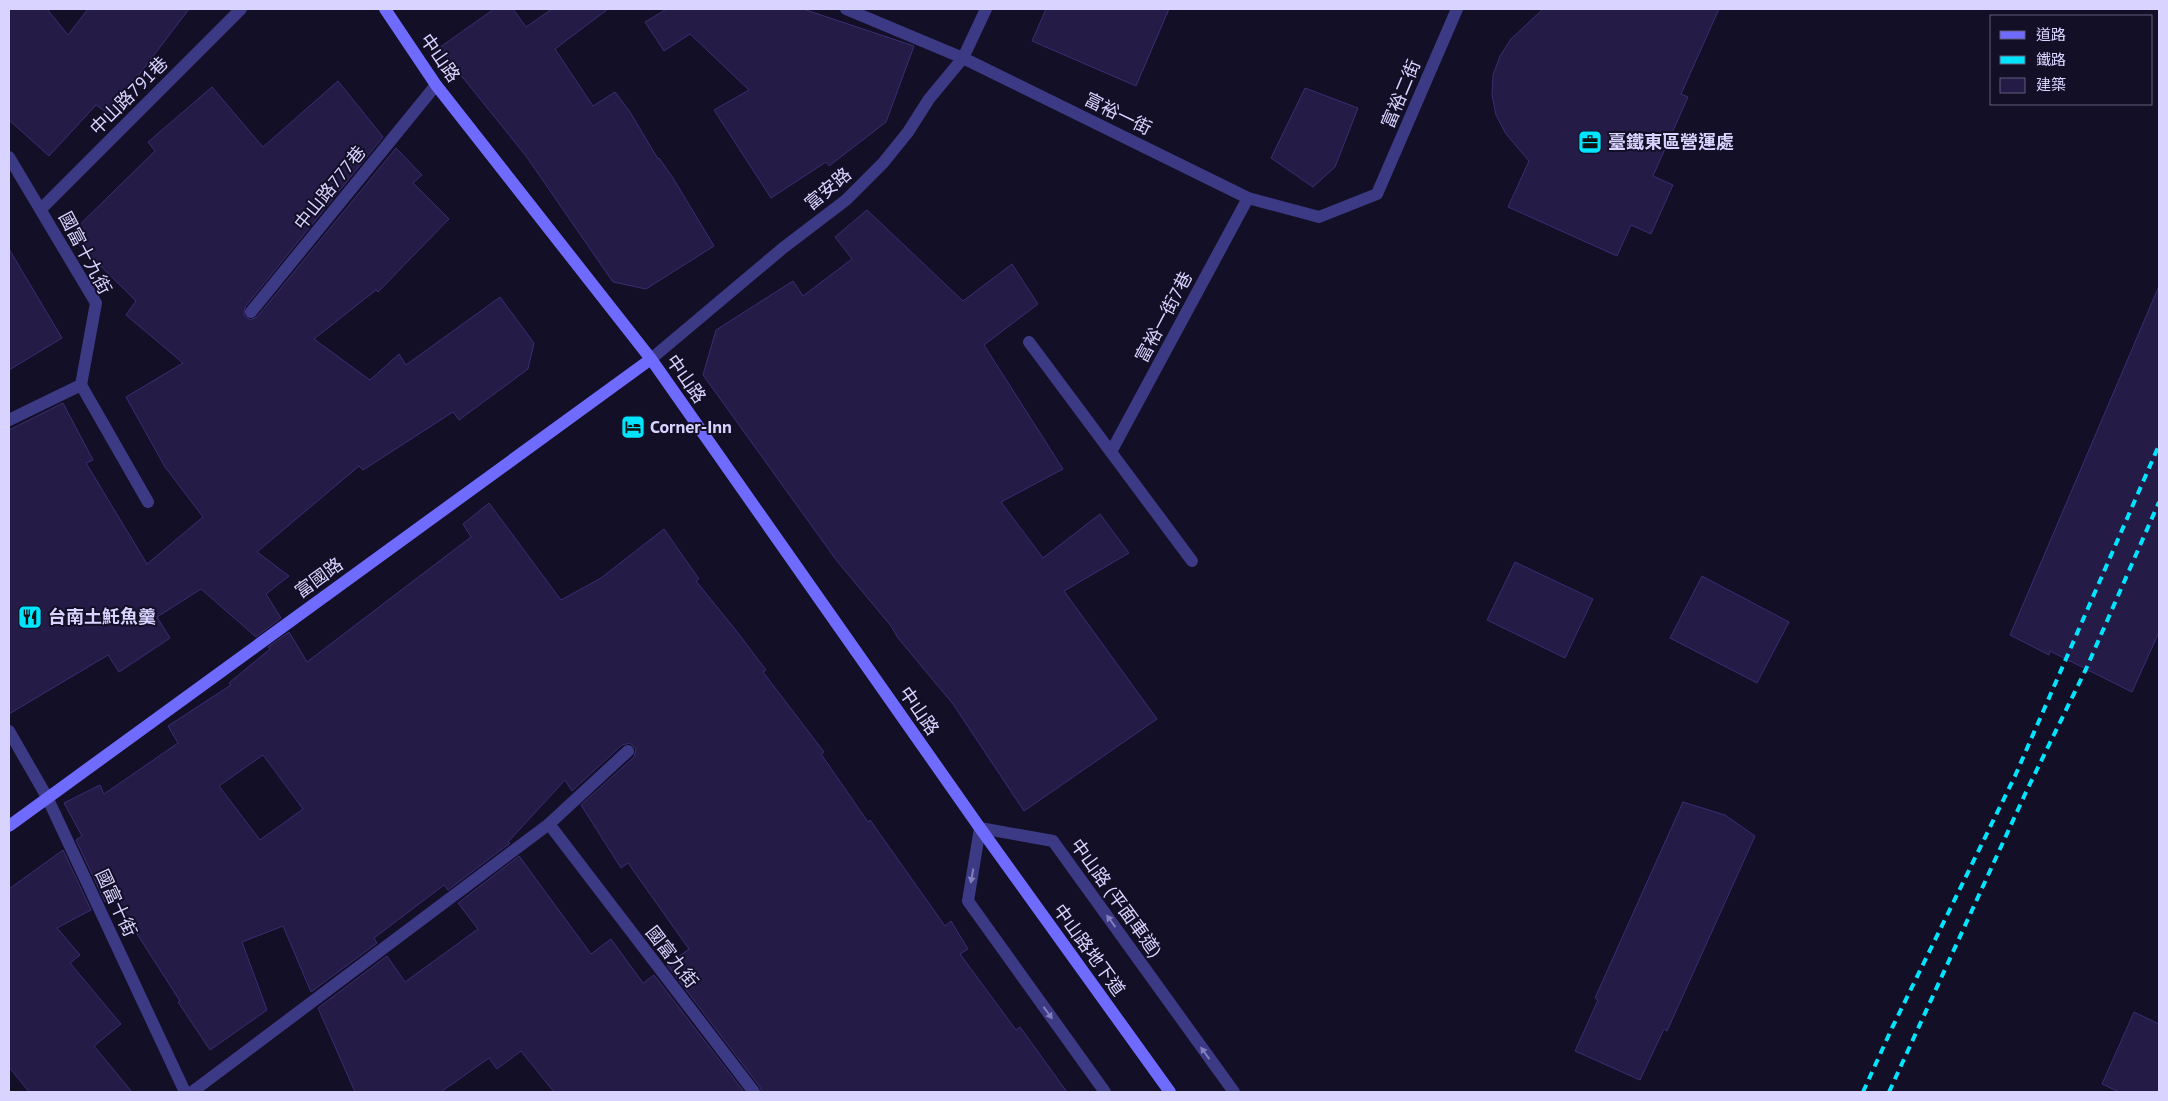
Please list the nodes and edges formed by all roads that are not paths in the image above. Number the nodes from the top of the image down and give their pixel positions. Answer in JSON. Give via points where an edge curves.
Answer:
{"nodes":[{"id":1,"x":241,"y":9,"type":"edge"},
{"id":2,"x":385,"y":9,"type":"edge"},
{"id":3,"x":846,"y":9,"type":"edge"},
{"id":4,"x":986,"y":9,"type":"edge"},
{"id":5,"x":1457,"y":9,"type":"edge"},
{"id":6,"x":963,"y":58,"type":"junction"},
{"id":7,"x":436,"y":85,"type":"junction"},
{"id":8,"x":9,"y":157,"type":"edge"},
{"id":9,"x":1378,"y":194,"type":"joint"},
{"id":10,"x":1248,"y":198,"type":"junction"},
{"id":11,"x":41,"y":209,"type":"junction"},
{"id":12,"x":251,"y":312,"type":"dead end"},
{"id":13,"x":1029,"y":342,"type":"dead end"},
{"id":14,"x":651,"y":359,"type":"junction"},
{"id":15,"x":81,"y":385,"type":"junction"},
{"id":16,"x":9,"y":420,"type":"edge"},
{"id":17,"x":1111,"y":452,"type":"junction"},
{"id":18,"x":148,"y":502,"type":"dead end"},
{"id":19,"x":1192,"y":561,"type":"dead end"},
{"id":20,"x":9,"y":731,"type":"edge"},
{"id":21,"x":628,"y":750,"type":"dead end"},
{"id":22,"x":47,"y":797,"type":"junction"},
{"id":23,"x":549,"y":824,"type":"junction"},
{"id":24,"x":9,"y":826,"type":"edge"},
{"id":25,"x":980,"y":828,"type":"junction"},
{"id":26,"x":185,"y":1092,"type":"edge"},
{"id":27,"x":192,"y":1092,"type":"edge"},
{"id":28,"x":754,"y":1092,"type":"edge"},
{"id":29,"x":1105,"y":1092,"type":"edge"},
{"id":30,"x":1170,"y":1092,"type":"edge"},
{"id":31,"x":1234,"y":1092,"type":"edge"}],
"edges":[{"from":1,"to":11,"type":"street","name":"中山路791巷"},
{"from":2,"to":7,"type":"street","name":"中山路"},
{"from":3,"to":6,"type":"street","name":"富裕一街"},
{"from":4,"to":6,"type":"street","name":"富安路"},
{"from":5,"to":9,"type":"street","name":"富裕二街"},
{"from":6,"to":10,"type":"street","name":"富裕一街"},
{"from":6,"to":14,"type":"street","name":"富安路","via":[[883,163],[846,200],[783,248]]},
{"from":7,"to":12,"type":"street","name":"中山路777巷"},
{"from":7,"to":14,"type":"street","name":"中山路"},
{"from":8,"to":11,"type":"street","name":"國富十九街"},
{"from":9,"to":10,"type":"street","name":"富裕一街","via":[[1318,217]]},
{"from":10,"to":17,"type":"street","name":"富裕一街7巷"},
{"from":11,"to":15,"type":"street","name":"國富十九街","via":[[96,303]]},
{"from":13,"to":17,"type":"street"},
{"from":14,"to":22,"type":"street","name":"富國路"},
{"from":14,"to":25,"type":"street","name":"中山路"},
{"from":15,"to":16,"type":"street"},
{"from":15,"to":18,"type":"street"},
{"from":17,"to":19,"type":"street"},
{"from":20,"to":22,"type":"street","name":"國富十街"},
{"from":21,"to":23,"type":"street"},
{"from":22,"to":24,"type":"street","name":"富國路"},
{"from":22,"to":26,"type":"street","name":"國富十街"},
{"from":23,"to":27,"type":"street"},
{"from":23,"to":28,"type":"street","name":"國富九街"},
{"from":25,"to":29,"type":"street","one_way":true,"via":[[968,901]]},
{"from":25,"to":30,"type":"street","name":"中山路地下道"},
{"from":31,"to":25,"type":"street","name":"中山路 (平面車道)","one_way":true,"via":[[1053,841]]}]}
